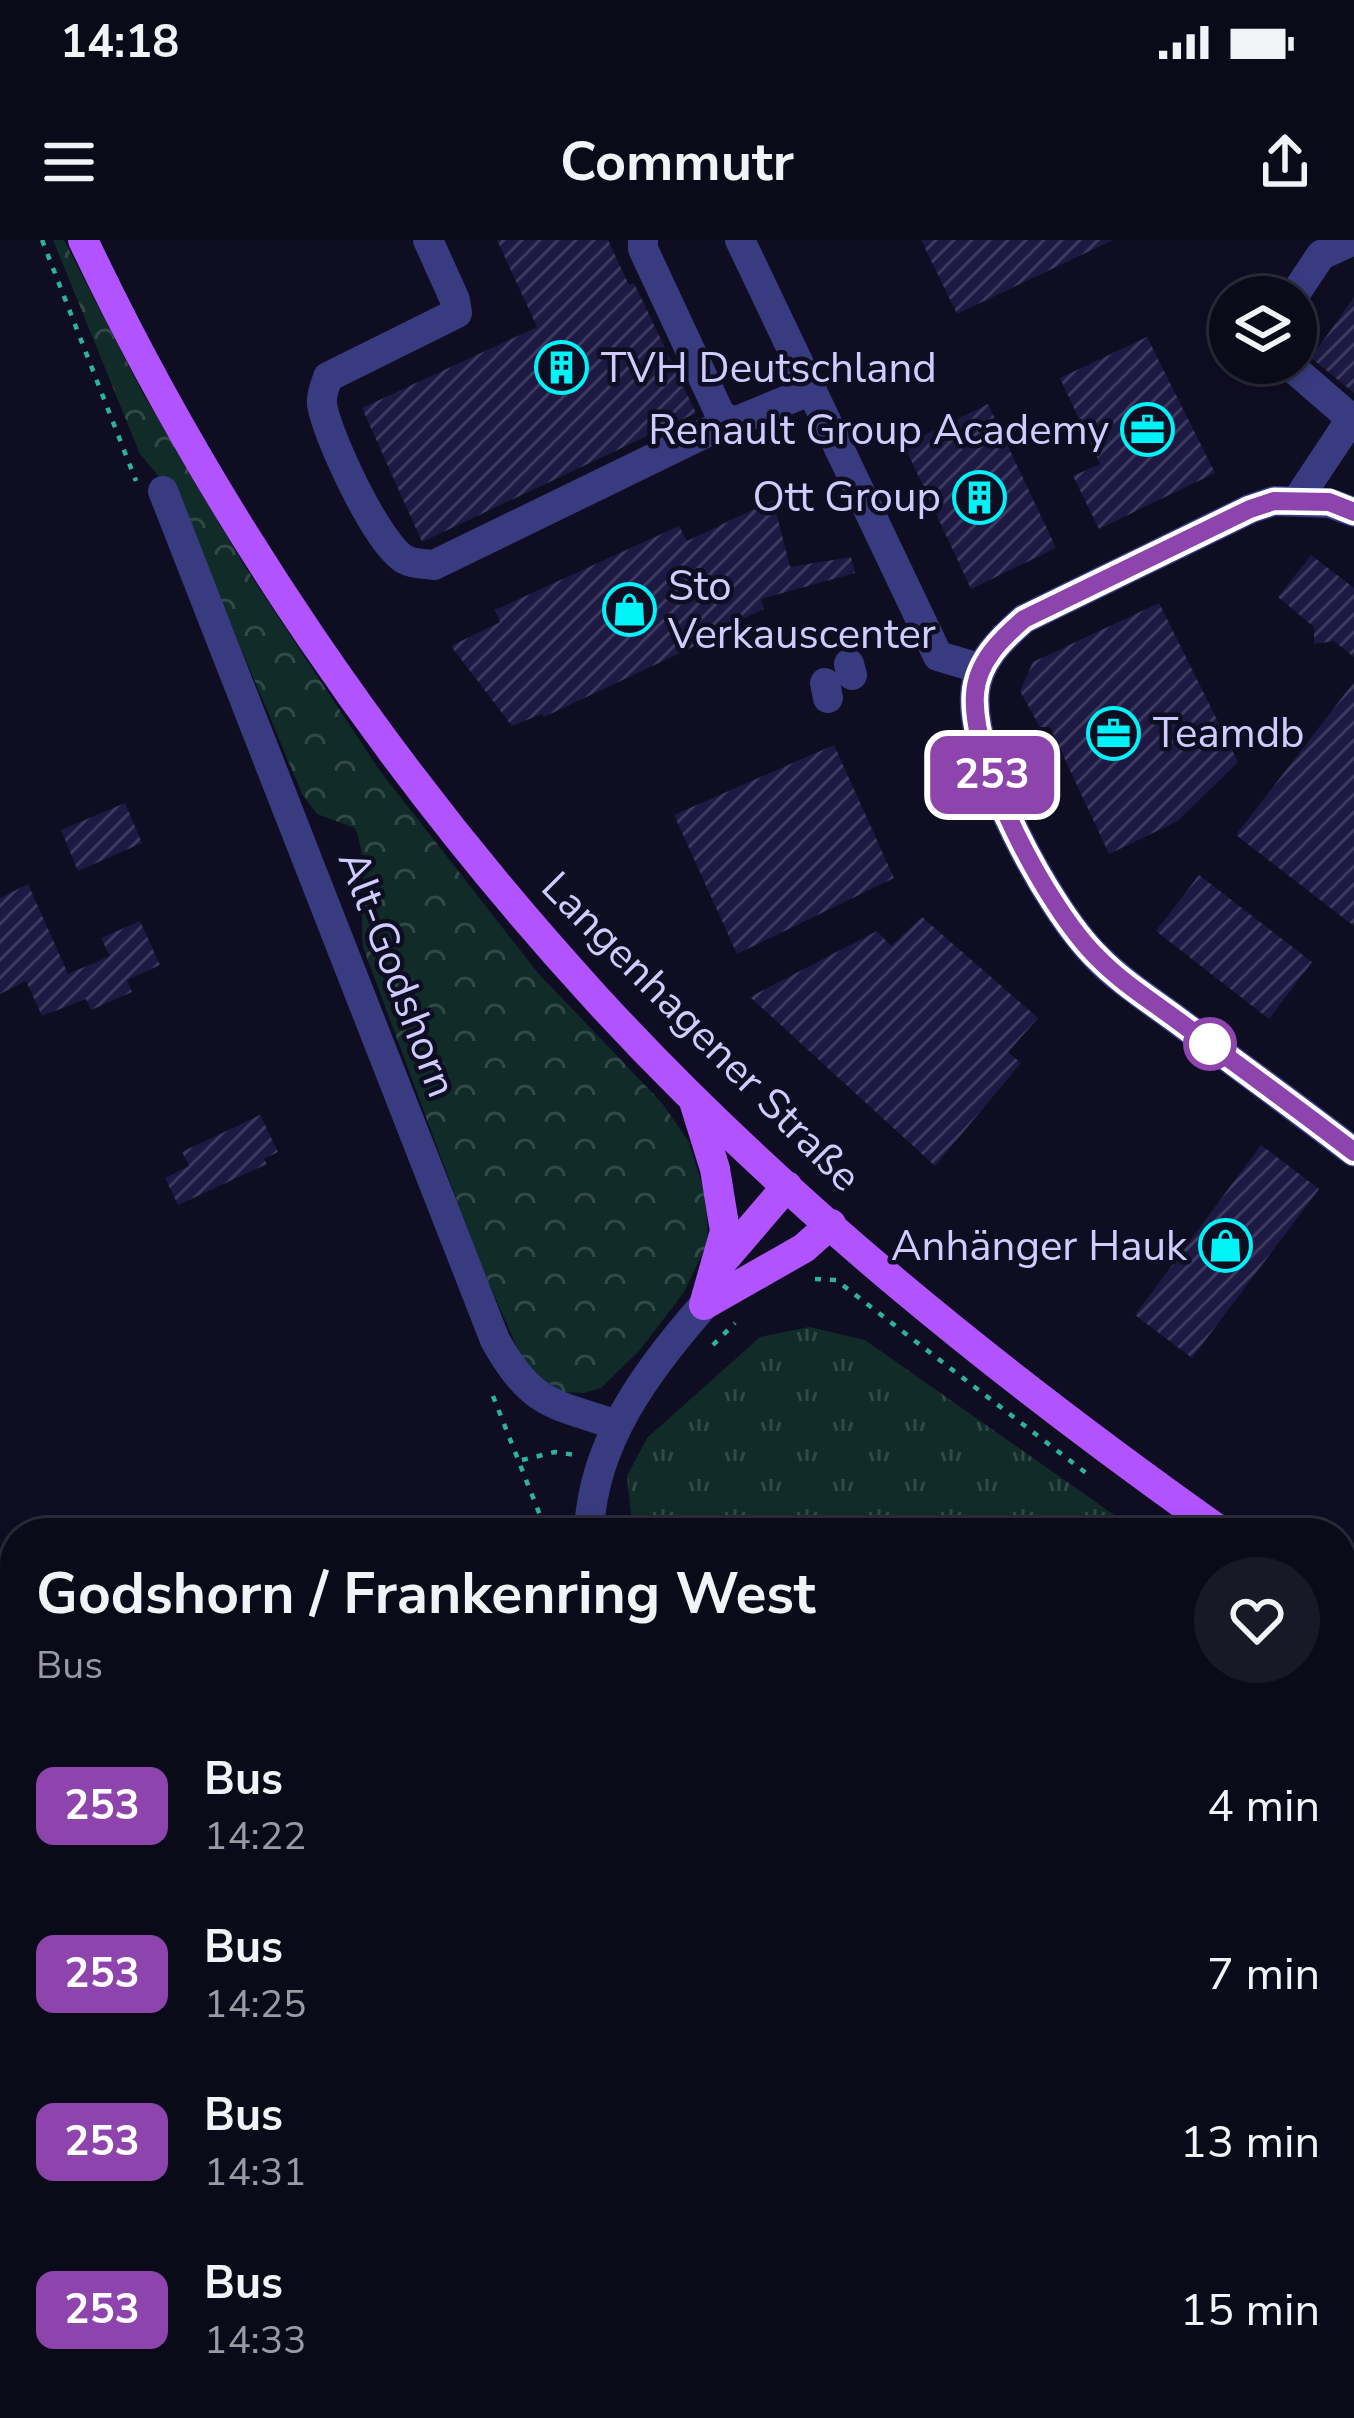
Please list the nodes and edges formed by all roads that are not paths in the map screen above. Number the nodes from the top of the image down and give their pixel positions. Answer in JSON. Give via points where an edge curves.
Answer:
{"nodes":[{"id":1,"x":83,"y":240,"type":"edge"},
{"id":2,"x":428,"y":240,"type":"edge"},
{"id":3,"x":643,"y":240,"type":"edge"},
{"id":4,"x":740,"y":240,"type":"edge"},
{"id":5,"x":1354,"y":240,"type":"edge"},
{"id":6,"x":1307,"y":276,"type":"edge"},
{"id":7,"x":1311,"y":384,"type":"edge"},
{"id":8,"x":812,"y":390,"type":"junction"},
{"id":9,"x":1352,"y":420,"type":"edge"},
{"id":10,"x":730,"y":421,"type":"junction"},
{"id":11,"x":163,"y":491,"type":"dead end"},
{"id":12,"x":1298,"y":499,"type":"junction"},
{"id":13,"x":1354,"y":512,"type":"edge"},
{"id":14,"x":982,"y":670,"type":"junction"},
{"id":15,"x":692,"y":1095,"type":"junction"},
{"id":16,"x":1354,"y":1152,"type":"edge"},
{"id":17,"x":787,"y":1186,"type":"junction"},
{"id":18,"x":831,"y":1224,"type":"junction"},
{"id":19,"x":714,"y":1271,"type":"junction"},
{"id":20,"x":704,"y":1305,"type":"junction"},
{"id":21,"x":618,"y":1425,"type":"junction"},
{"id":22,"x":590,"y":1518,"type":"edge"},
{"id":23,"x":1203,"y":1518,"type":"edge"}],
"edges":[{"from":1,"to":15,"type":"main road","name":"Langenhagener Straße","via":[[187,441],[391,746],[520,911]]},
{"from":2,"to":10,"type":"street","via":[[457,313],[328,377],[321,398],[352,478],[404,560],[434,565]]},
{"from":3,"to":10,"type":"street"},
{"from":4,"to":8,"type":"street"},
{"from":5,"to":6,"type":"street","via":[[1321,256]]},
{"from":7,"to":9,"type":"street"},
{"from":8,"to":10,"type":"street"},
{"from":8,"to":14,"type":"street","via":[[938,656]]},
{"from":9,"to":12,"type":"street"},
{"from":11,"to":21,"type":"street","name":"Alt-Godshorn","via":[[495,1340],[515,1377],[549,1402]]},
{"from":12,"to":13,"type":"street"},
{"from":12,"to":14,"type":"street","via":[[1250,509],[1024,619]]},
{"from":14,"to":16,"type":"street","via":[[974,692],[985,760],[1068,925],[1108,968]]},
{"from":15,"to":17,"type":"main road","name":"Langenhagener Straße"},
{"from":15,"to":19,"type":"main road","via":[[725,1231]]},
{"from":17,"to":18,"type":"main road","name":"Langenhagener Straße"},
{"from":17,"to":19,"type":"main road"},
{"from":18,"to":20,"type":"main road"},
{"from":18,"to":23,"type":"main road","name":"Langenhagener Straße"},
{"from":19,"to":20,"type":"main road"},
{"from":20,"to":21,"type":"street","via":[[659,1356]]},
{"from":21,"to":22,"type":"street"}]}
